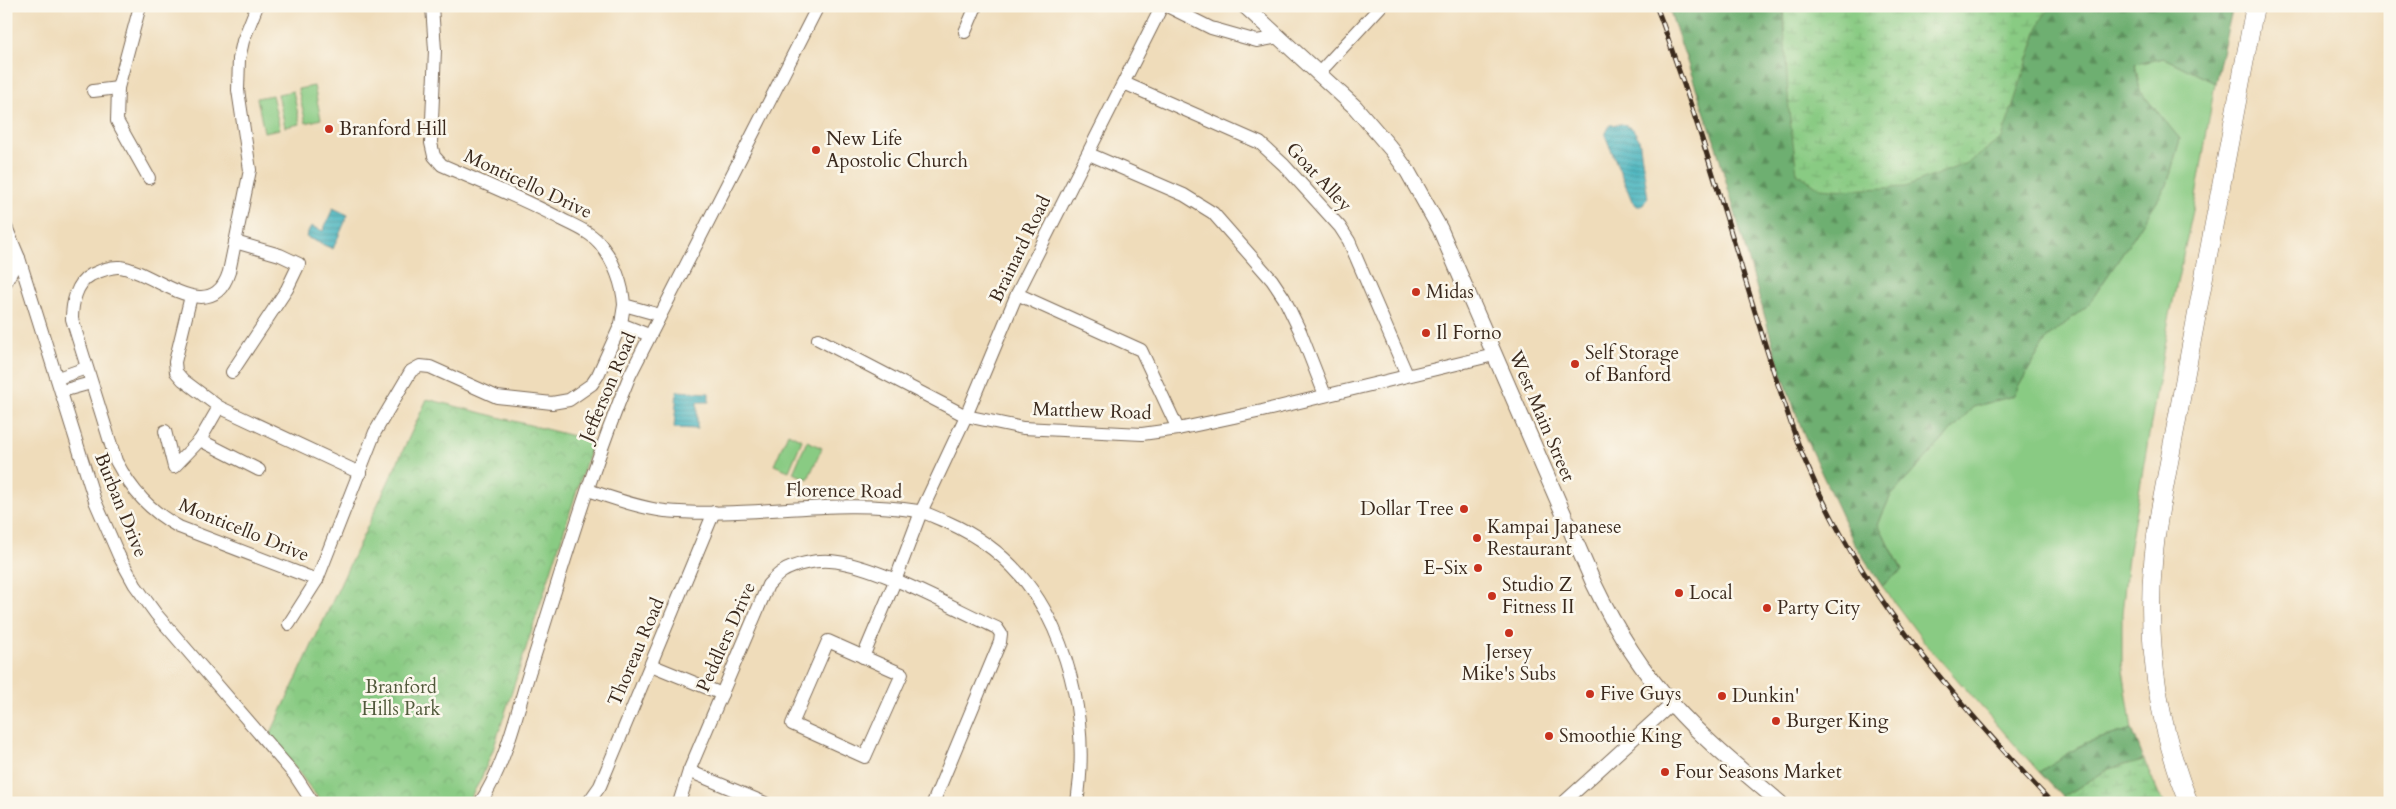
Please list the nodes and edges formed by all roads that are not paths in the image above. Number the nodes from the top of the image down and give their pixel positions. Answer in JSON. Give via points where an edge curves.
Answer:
{"nodes":[{"id":1,"x":257,"y":6,"type":"edge"},
{"id":2,"x":432,"y":6,"type":"edge"},
{"id":3,"x":818,"y":6,"type":"edge"},
{"id":4,"x":976,"y":6,"type":"edge"},
{"id":5,"x":1162,"y":6,"type":"edge"},
{"id":6,"x":1167,"y":6,"type":"edge"},
{"id":7,"x":1245,"y":6,"type":"edge"},
{"id":8,"x":1381,"y":6,"type":"edge"},
{"id":9,"x":2247,"y":6,"type":"edge"},
{"id":10,"x":2255,"y":6,"type":"edge"},
{"id":11,"x":138,"y":7,"type":"edge"},
{"id":12,"x":966,"y":32,"type":"dead end"},
{"id":13,"x":1279,"y":37,"type":"junction"},
{"id":14,"x":1319,"y":73,"type":"junction"},
{"id":15,"x":1124,"y":84,"type":"junction"},
{"id":16,"x":118,"y":88,"type":"junction"},
{"id":17,"x":93,"y":91,"type":"dead end"},
{"id":18,"x":1088,"y":154,"type":"junction"},
{"id":19,"x":149,"y":178,"type":"dead end"},
{"id":20,"x":6,"y":227,"type":"edge"},
{"id":21,"x":236,"y":242,"type":"junction"},
{"id":22,"x":19,"y":258,"type":"junction"},
{"id":23,"x":6,"y":282,"type":"edge"},
{"id":24,"x":1017,"y":294,"type":"junction"},
{"id":25,"x":191,"y":296,"type":"junction"},
{"id":26,"x":624,"y":305,"type":"junction"},
{"id":27,"x":660,"y":315,"type":"junction"},
{"id":28,"x":621,"y":324,"type":"junction"},
{"id":29,"x":650,"y":335,"type":"junction"},
{"id":30,"x":818,"y":340,"type":"dead end"},
{"id":31,"x":1494,"y":355,"type":"junction"},
{"id":32,"x":86,"y":368,"type":"junction"},
{"id":33,"x":232,"y":372,"type":"dead end"},
{"id":34,"x":1407,"y":375,"type":"junction"},
{"id":35,"x":58,"y":378,"type":"junction"},
{"id":36,"x":91,"y":383,"type":"junction"},
{"id":37,"x":62,"y":391,"type":"junction"},
{"id":38,"x":1325,"y":395,"type":"junction"},
{"id":39,"x":219,"y":407,"type":"junction"},
{"id":40,"x":966,"y":416,"type":"junction"},
{"id":41,"x":1178,"y":429,"type":"junction"},
{"id":42,"x":165,"y":431,"type":"dead end"},
{"id":43,"x":200,"y":440,"type":"junction"},
{"id":44,"x":259,"y":470,"type":"dead end"},
{"id":45,"x":360,"y":473,"type":"junction"},
{"id":46,"x":588,"y":490,"type":"junction"},
{"id":47,"x":714,"y":512,"type":"junction"},
{"id":48,"x":920,"y":512,"type":"junction"},
{"id":49,"x":317,"y":580,"type":"junction"},
{"id":50,"x":895,"y":581,"type":"junction"},
{"id":51,"x":290,"y":624,"type":"dead end"},
{"id":52,"x":864,"y":657,"type":"junction"},
{"id":53,"x":652,"y":665,"type":"junction"},
{"id":54,"x":722,"y":694,"type":"junction"},
{"id":55,"x":1672,"y":704,"type":"junction"},
{"id":56,"x":689,"y":771,"type":"junction"},
{"id":57,"x":313,"y":803,"type":"edge"},
{"id":58,"x":480,"y":803,"type":"edge"},
{"id":59,"x":588,"y":803,"type":"edge"},
{"id":60,"x":679,"y":803,"type":"edge"},
{"id":61,"x":765,"y":803,"type":"edge"},
{"id":62,"x":933,"y":803,"type":"edge"},
{"id":63,"x":1077,"y":803,"type":"edge"},
{"id":64,"x":1563,"y":803,"type":"edge"},
{"id":65,"x":1780,"y":803,"type":"edge"},
{"id":66,"x":2180,"y":803,"type":"edge"},
{"id":67,"x":2189,"y":803,"type":"edge"}],
"edges":[{"from":1,"to":21,"type":"street","name":"Monticello Drive","via":[[239,59],[238,90],[250,170]]},
{"from":2,"to":26,"type":"street","name":"Monticello Drive","via":[[435,50],[431,143],[434,156],[442,165],[518,197],[588,233],[601,245],[614,268],[623,291]]},
{"from":3,"to":27,"type":"street","name":"Jefferson Road"},
{"from":4,"to":12,"type":"street"},
{"from":5,"to":15,"type":"street","name":"Brainard Road"},
{"from":6,"to":13,"type":"street","via":[[1210,28],[1257,41]]},
{"from":7,"to":13,"type":"main road","name":"West Main Street"},
{"from":8,"to":14,"type":"street"},
{"from":9,"to":66,"type":"highway","via":[[2144,564],[2142,622],[2147,680],[2160,744]]},
{"from":10,"to":67,"type":"highway","via":[[2152,565],[2150,632],[2157,696],[2170,750]]},
{"from":11,"to":16,"type":"street"},
{"from":13,"to":14,"type":"main road","name":"West Main Street"},
{"from":14,"to":31,"type":"main road","name":"West Main Street","via":[[1368,120],[1408,172],[1440,229]]},
{"from":15,"to":18,"type":"street","name":"Brainard Road"},
{"from":15,"to":34,"type":"street","name":"Goat Alley","via":[[1251,138],[1278,159],[1349,241]]},
{"from":16,"to":17,"type":"street"},
{"from":16,"to":19,"type":"street","via":[[117,121]]},
{"from":18,"to":24,"type":"street","name":"Brainard Road"},
{"from":18,"to":38,"type":"street","via":[[1184,195],[1213,213],[1284,298]]},
{"from":20,"to":22,"type":"street","name":"Burban Drive"},
{"from":21,"to":25,"type":"street","name":"Monticello Drive","via":[[223,288],[208,297]]},
{"from":21,"to":33,"type":"street","via":[[299,264],[288,289]]},
{"from":22,"to":23,"type":"street"},
{"from":22,"to":35,"type":"street","name":"Burban Drive"},
{"from":24,"to":40,"type":"street","name":"Brainard Road"},
{"from":24,"to":41,"type":"street","via":[[1141,350]]},
{"from":25,"to":32,"type":"street","name":"Monticello Drive","via":[[120,267],[87,277],[74,299],[72,319]]},
{"from":25,"to":39,"type":"street","via":[[175,362],[176,372]]},
{"from":26,"to":27,"type":"street"},
{"from":26,"to":28,"type":"street","name":"Monticello Drive"},
{"from":27,"to":29,"type":"street","name":"Jefferson Road"},
{"from":28,"to":29,"type":"street"},
{"from":28,"to":45,"type":"street","name":"Monticello Drive","via":[[596,380],[569,400],[552,402],[497,397],[430,367],[420,366],[411,371],[375,432]]},
{"from":29,"to":46,"type":"street","name":"Jefferson Road","via":[[612,419]]},
{"from":30,"to":40,"type":"street","name":"Matthew Road"},
{"from":31,"to":34,"type":"street","name":"Matthew Road"},
{"from":31,"to":55,"type":"main road","name":"West Main Street","via":[[1606,608],[1631,651]]},
{"from":32,"to":35,"type":"street"},
{"from":32,"to":36,"type":"street","name":"Monticello Drive"},
{"from":34,"to":38,"type":"street","name":"Matthew Road"},
{"from":35,"to":37,"type":"street","name":"Burban Drive"},
{"from":36,"to":37,"type":"street"},
{"from":36,"to":49,"type":"street","name":"Monticello Drive","via":[[116,461],[126,480],[150,508],[180,527]]},
{"from":37,"to":57,"type":"street","name":"Burban Drive","via":[[95,501],[135,585],[176,638],[294,774]]},
{"from":38,"to":41,"type":"street","name":"Matthew Road"},
{"from":39,"to":43,"type":"street","name":"Monticello Drive"},
{"from":39,"to":45,"type":"street"},
{"from":40,"to":41,"type":"street","name":"Matthew Road","via":[[1023,428],[1142,434]]},
{"from":40,"to":48,"type":"street","name":"Brainard Road"},
{"from":42,"to":43,"type":"street","name":"Monticello Drive","via":[[174,467]]},
{"from":43,"to":44,"type":"street"},
{"from":45,"to":49,"type":"street","name":"Monticello Drive"},
{"from":46,"to":47,"type":"street","name":"Florence Road","via":[[664,511]]},
{"from":46,"to":58,"type":"street","name":"Jefferson Road","via":[[506,747]]},
{"from":47,"to":48,"type":"street","name":"Florence Road","via":[[875,507]]},
{"from":47,"to":53,"type":"street","name":"Thoreau Road"},
{"from":48,"to":50,"type":"street"},
{"from":48,"to":63,"type":"street","name":"Florence Road","via":[[959,528],[990,546],[1008,560],[1044,607],[1068,667],[1076,701],[1081,737]]},
{"from":49,"to":51,"type":"street","name":"Monticello Drive"},
{"from":50,"to":52,"type":"street"},
{"from":50,"to":54,"type":"street","name":"Peddlers Drive","via":[[855,566],[830,561],[805,563],[782,571],[768,585]]},
{"from":50,"to":62,"type":"street","name":"Peddlers Drive","via":[[997,628],[1001,634]]},
{"from":52,"to":52,"type":"street","via":[[902,674],[865,756],[792,724],[828,642]]},
{"from":53,"to":54,"type":"street"},
{"from":53,"to":59,"type":"street","name":"Thoreau Road","via":[[600,786]]},
{"from":54,"to":56,"type":"street","name":"Peddlers Drive"},
{"from":55,"to":64,"type":"street"},
{"from":55,"to":65,"type":"main road","name":"West Main Street","via":[[1712,745]]},
{"from":56,"to":60,"type":"street","name":"Peddlers Drive"},
{"from":56,"to":61,"type":"street"}]}
